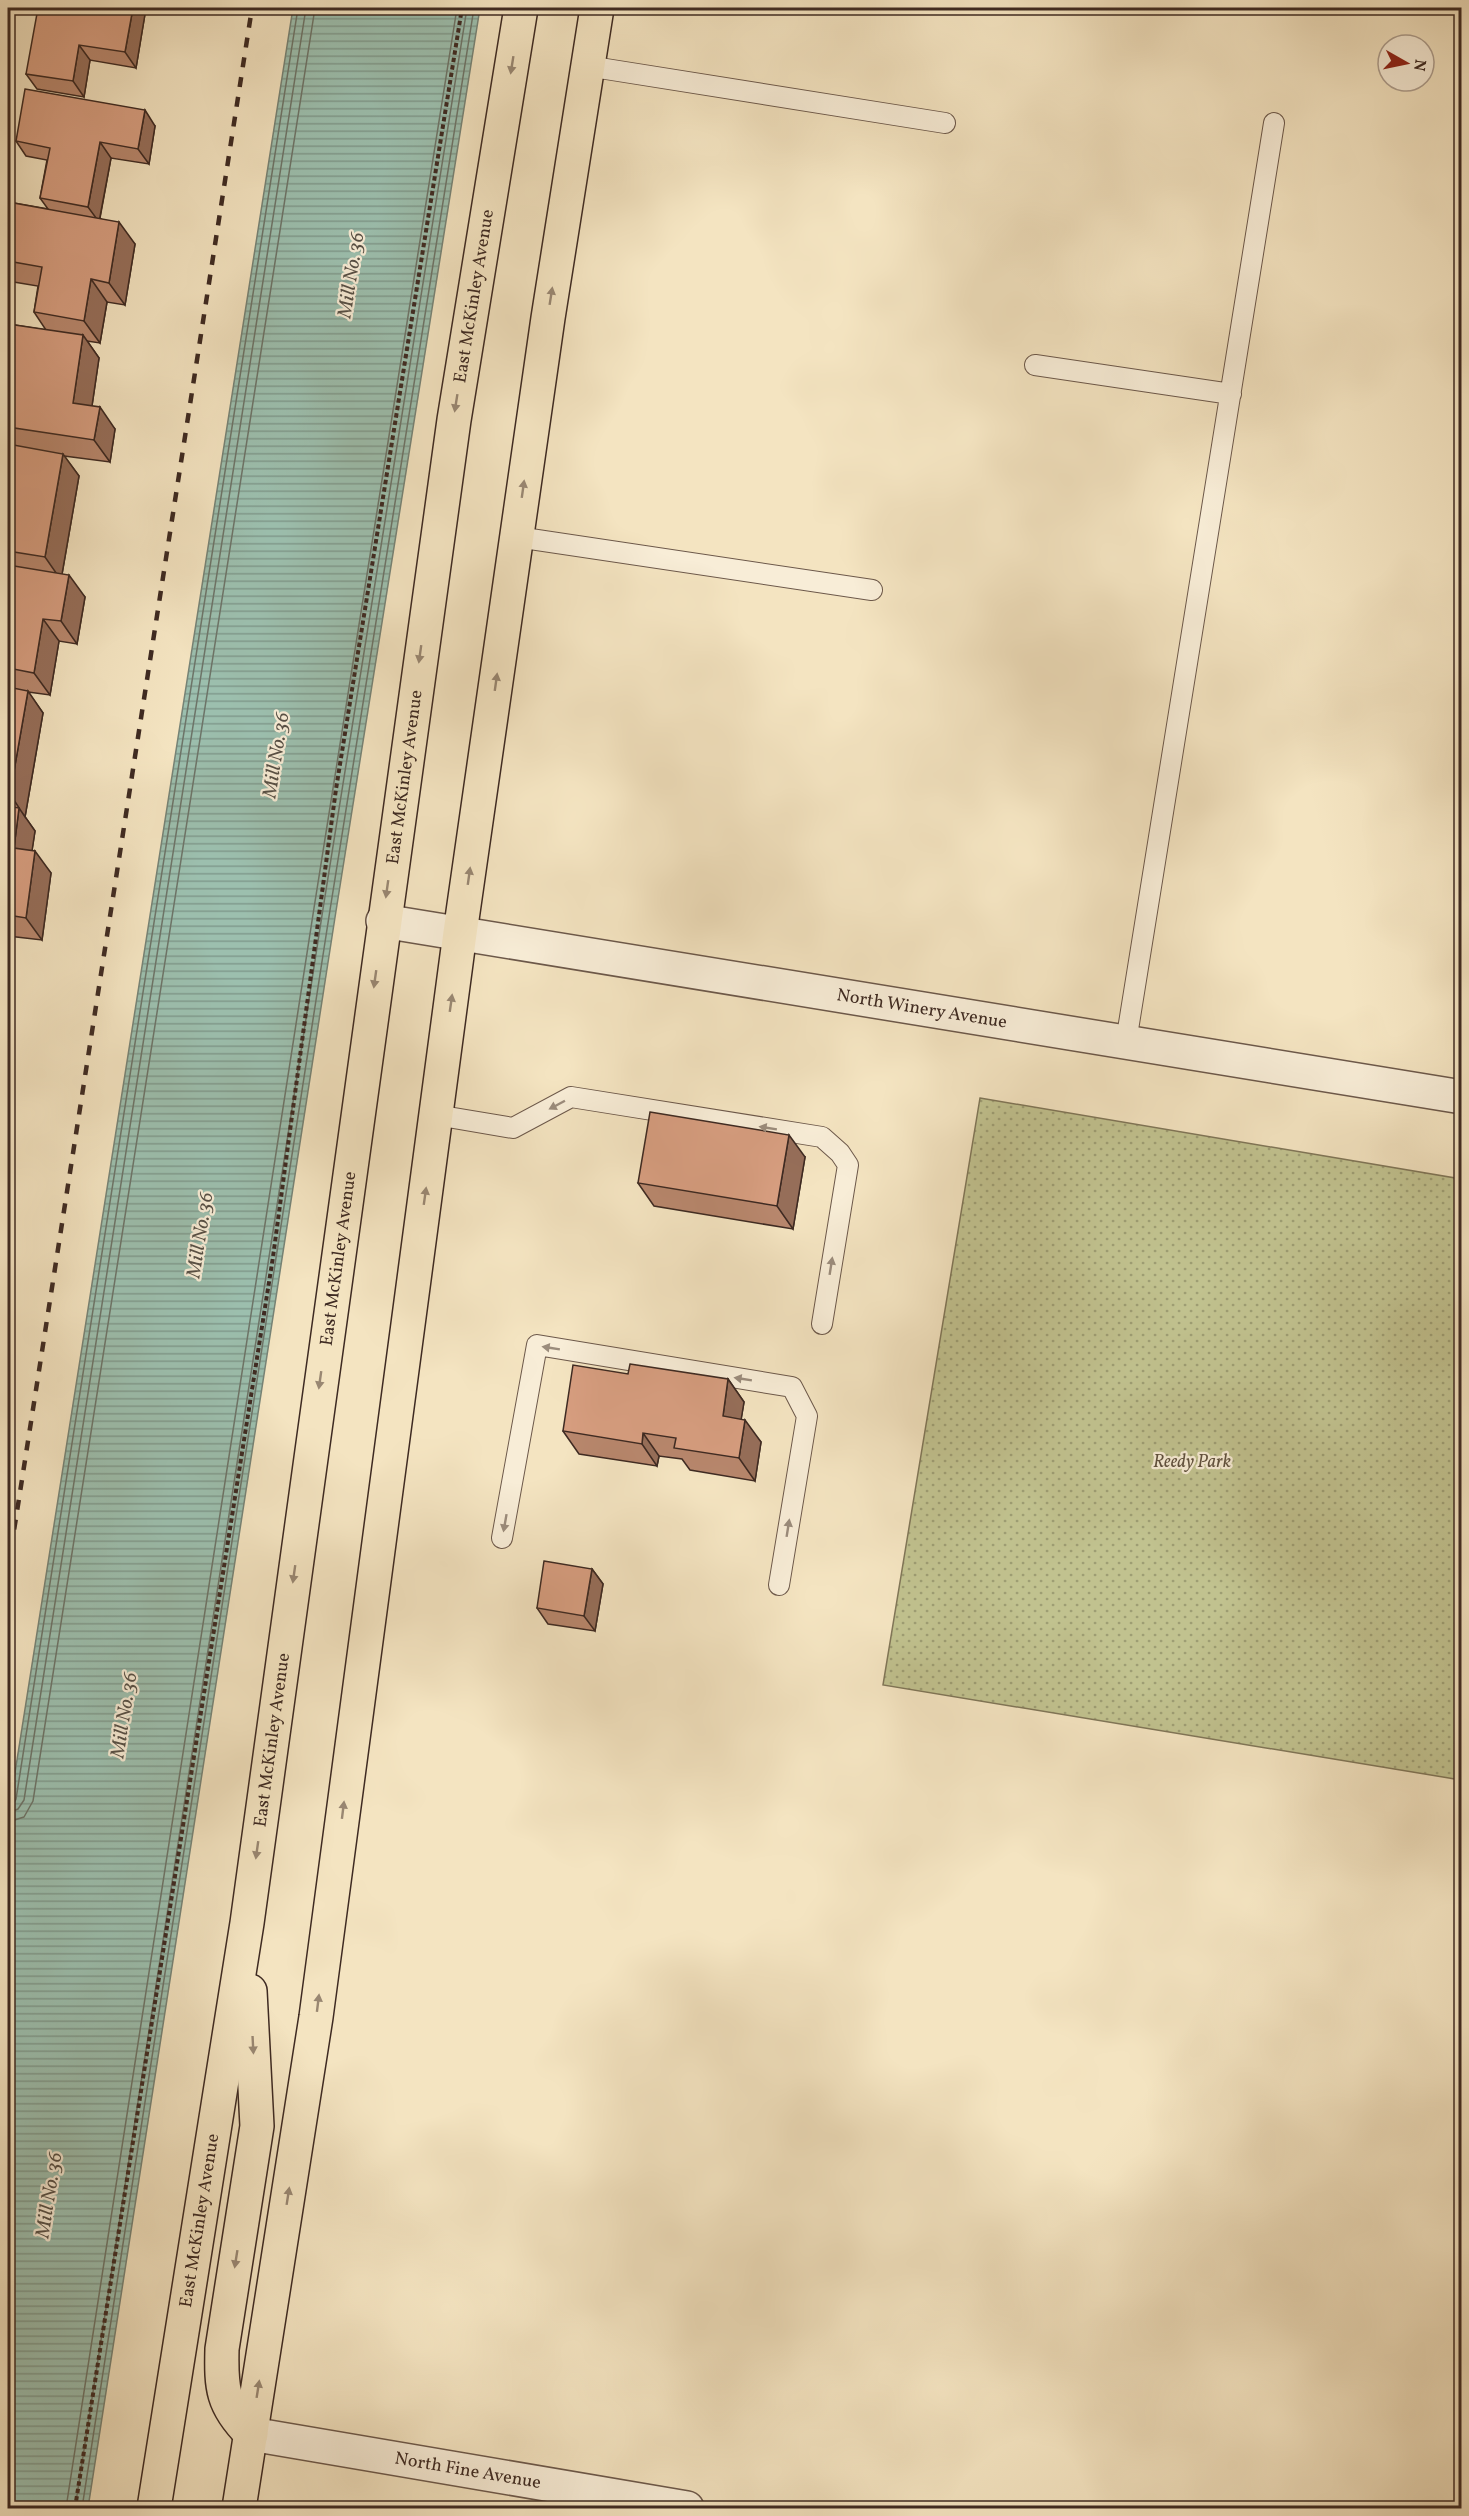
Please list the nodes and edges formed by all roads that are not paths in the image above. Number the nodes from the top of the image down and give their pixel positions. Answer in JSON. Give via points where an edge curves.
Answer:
{"nodes":[{"id":1,"x":521,"y":8,"type":"edge"},
{"id":2,"x":597,"y":8,"type":"edge"},
{"id":3,"x":587,"y":66,"type":"junction"},
{"id":4,"x":945,"y":123,"type":"dead end"},
{"id":5,"x":1274,"y":123,"type":"dead end"},
{"id":6,"x":1035,"y":365,"type":"dead end"},
{"id":7,"x":1231,"y":394,"type":"junction"},
{"id":8,"x":517,"y":537,"type":"junction"},
{"id":9,"x":872,"y":590,"type":"dead end"},
{"id":10,"x":383,"y":921,"type":"junction"},
{"id":11,"x":460,"y":933,"type":"junction"},
{"id":12,"x":1126,"y":1042,"type":"junction"},
{"id":13,"x":1461,"y":1097,"type":"edge"},
{"id":14,"x":436,"y":1115,"type":"junction"},
{"id":15,"x":822,"y":1324,"type":"dead end"},
{"id":16,"x":502,"y":1538,"type":"dead end"},
{"id":17,"x":779,"y":1585,"type":"dead end"},
{"id":18,"x":247,"y":1923,"type":"junction"},
{"id":19,"x":251,"y":2434,"type":"junction"},
{"id":20,"x":154,"y":2508,"type":"edge"},
{"id":21,"x":238,"y":2508,"type":"edge"},
{"id":22,"x":684,"y":2508,"type":"edge"}],
"edges":[{"from":1,"to":10,"type":"main road","name":"East McKinley Avenue","one_way":true,"via":[[453,420]]},
{"from":2,"to":3,"type":"main road"},
{"from":3,"to":4,"type":"lane"},
{"from":8,"to":3,"type":"main road","one_way":true},
{"from":5,"to":7,"type":"lane"},
{"from":6,"to":7,"type":"lane"},
{"from":7,"to":12,"type":"lane"},
{"from":8,"to":9,"type":"lane"},
{"from":11,"to":8,"type":"main road","one_way":true},
{"from":10,"to":11,"type":"street","name":"North Winery Avenue"},
{"from":10,"to":18,"type":"main road","name":"East McKinley Avenue","one_way":true},
{"from":11,"to":12,"type":"street","name":"North Winery Avenue"},
{"from":14,"to":11,"type":"main road","one_way":true},
{"from":12,"to":13,"type":"street","name":"North Winery Avenue"},
{"from":15,"to":14,"type":"lane","one_way":true,"via":[[848,1165],[822,1137],[571,1097],[513,1128]]},
{"from":19,"to":14,"type":"main road","one_way":true,"via":[[316,2017]]},
{"from":17,"to":16,"type":"lane","one_way":true,"via":[[807,1416],[792,1387],[537,1345]]},
{"from":18,"to":19,"type":"main road","one_way":true,"via":[[257,2126],[222,2349],[222,2376],[225,2398],[234,2416]]},
{"from":18,"to":20,"type":"main road","name":"East McKinley Avenue"},
{"from":19,"to":21,"type":"main road"},
{"from":19,"to":22,"type":"street","name":"North Fine Avenue"}]}
